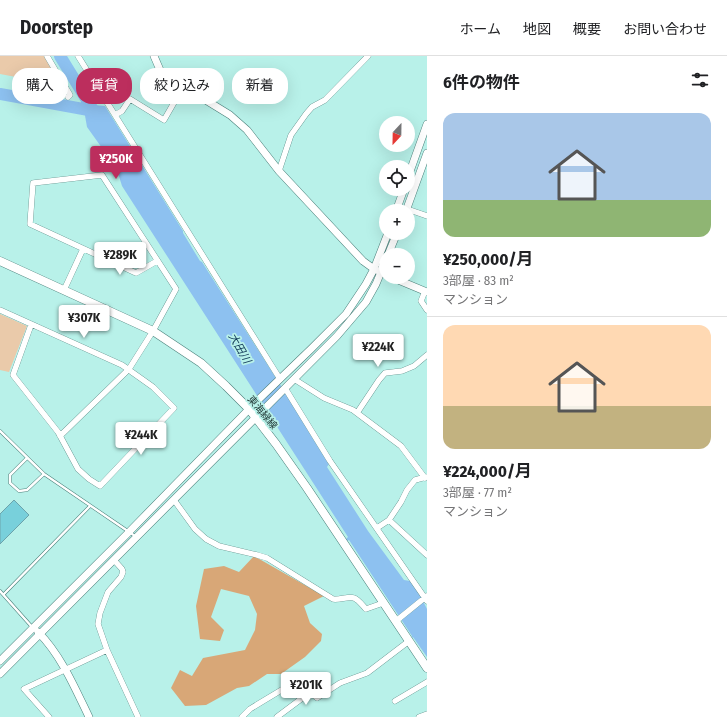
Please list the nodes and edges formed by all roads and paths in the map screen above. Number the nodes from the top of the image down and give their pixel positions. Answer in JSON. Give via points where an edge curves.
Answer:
{"nodes":[{"id":1,"x":47,"y":56,"type":"edge"},
{"id":2,"x":78,"y":56,"type":"edge"},
{"id":3,"x":154,"y":56,"type":"edge"},
{"id":4,"x":368,"y":56,"type":"edge"},
{"id":5,"x":54,"y":68,"type":"edge"},
{"id":6,"x":159,"y":68,"type":"edge"},
{"id":7,"x":68,"y":92,"type":"edge"},
{"id":8,"x":68,"y":97,"type":"dead end"},
{"id":9,"x":173,"y":104,"type":"edge"},
{"id":10,"x":212,"y":104,"type":"edge"},
{"id":11,"x":115,"y":115,"type":"junction"},
{"id":12,"x":427,"y":124,"type":"edge"},
{"id":13,"x":427,"y":153,"type":"edge"},
{"id":14,"x":414,"y":160,"type":"edge"},
{"id":15,"x":278,"y":171,"type":"junction"},
{"id":16,"x":408,"y":204,"type":"edge"},
{"id":17,"x":415,"y":213,"type":"edge"},
{"id":18,"x":427,"y":216,"type":"edge"},
{"id":19,"x":83,"y":249,"type":"junction"},
{"id":20,"x":0,"y":261,"type":"edge"},
{"id":21,"x":158,"y":261,"type":"junction"},
{"id":22,"x":379,"y":271,"type":"edge"},
{"id":23,"x":379,"y":273,"type":"edge"},
{"id":24,"x":379,"y":275,"type":"edge"},
{"id":25,"x":408,"y":284,"type":"edge"},
{"id":26,"x":64,"y":290,"type":"junction"},
{"id":27,"x":426,"y":291,"type":"edge"},
{"id":28,"x":0,"y":310,"type":"edge"},
{"id":29,"x":427,"y":310,"type":"edge"},
{"id":30,"x":31,"y":325,"type":"junction"},
{"id":31,"x":153,"y":331,"type":"junction"},
{"id":32,"x":427,"y":356,"type":"edge"},
{"id":33,"x":129,"y":369,"type":"junction"},
{"id":34,"x":294,"y":379,"type":"junction"},
{"id":35,"x":279,"y":380,"type":"junction"},
{"id":36,"x":284,"y":389,"type":"junction"},
{"id":37,"x":249,"y":410,"type":"junction"},
{"id":38,"x":357,"y":413,"type":"junction"},
{"id":39,"x":256,"y":418,"type":"junction"},
{"id":40,"x":0,"y":431,"type":"edge"},
{"id":41,"x":60,"y":436,"type":"junction"},
{"id":42,"x":27,"y":458,"type":"junction"},
{"id":43,"x":44,"y":474,"type":"junction"},
{"id":44,"x":426,"y":477,"type":"edge"},
{"id":45,"x":174,"y":500,"type":"junction"},
{"id":46,"x":90,"y":506,"type":"junction"},
{"id":47,"x":389,"y":520,"type":"junction"},
{"id":48,"x":377,"y":528,"type":"junction"},
{"id":49,"x":129,"y":532,"type":"junction"},
{"id":50,"x":137,"y":538,"type":"junction"},
{"id":51,"x":427,"y":555,"type":"edge"},
{"id":52,"x":114,"y":560,"type":"junction"},
{"id":53,"x":0,"y":591,"type":"edge"},
{"id":54,"x":4,"y":594,"type":"junction"},
{"id":55,"x":425,"y":598,"type":"edge"},
{"id":56,"x":383,"y":603,"type":"junction"},
{"id":57,"x":397,"y":620,"type":"junction"},
{"id":58,"x":33,"y":627,"type":"junction"},
{"id":59,"x":40,"y":634,"type":"junction"},
{"id":60,"x":409,"y":641,"type":"junction"},
{"id":61,"x":107,"y":650,"type":"junction"},
{"id":62,"x":0,"y":661,"type":"edge"},
{"id":63,"x":427,"y":668,"type":"edge"},
{"id":64,"x":64,"y":669,"type":"junction"},
{"id":65,"x":0,"y":674,"type":"edge"},
{"id":66,"x":427,"y":682,"type":"edge"},
{"id":67,"x":290,"y":685,"type":"junction"},
{"id":68,"x":395,"y":700,"type":"dead end"},
{"id":69,"x":427,"y":714,"type":"edge"},
{"id":70,"x":49,"y":717,"type":"edge"},
{"id":71,"x":89,"y":717,"type":"edge"},
{"id":72,"x":138,"y":717,"type":"edge"},
{"id":73,"x":242,"y":717,"type":"edge"},
{"id":74,"x":277,"y":717,"type":"edge"},
{"id":75,"x":419,"y":717,"type":"edge"}],
"edges":[{"from":1,"to":5,"type":"street"},
{"from":2,"to":11,"type":"street"},
{"from":3,"to":6,"type":"street"},
{"from":4,"to":15,"type":"street","via":[[325,100],[312,107],[306,114],[291,134]]},
{"from":7,"to":8,"type":"street"},
{"from":9,"to":11,"type":"street","via":[[164,120],[130,99],[122,111]]},
{"from":10,"to":15,"type":"street","via":[[230,115],[247,130]]},
{"from":11,"to":35,"type":"street"},
{"from":12,"to":14,"type":"street"},
{"from":13,"to":16,"type":"street"},
{"from":15,"to":22,"type":"street","via":[[363,261]]},
{"from":17,"to":18,"type":"street"},
{"from":19,"to":21,"type":"street","via":[[136,273]]},
{"from":19,"to":21,"type":"street","via":[[30,224],[33,183],[102,175]]},
{"from":19,"to":26,"type":"street"},
{"from":20,"to":26,"type":"main road","name":"東海緑線"},
{"from":21,"to":31,"type":"street","via":[[176,289]]},
{"from":23,"to":35,"type":"street","via":[[366,284],[346,314]]},
{"from":24,"to":34,"type":"street","via":[[366,302],[337,336]]},
{"from":25,"to":27,"type":"street"},
{"from":26,"to":31,"type":"main road","name":"東海緑線"},
{"from":27,"to":29,"type":"street","via":[[421,301]]},
{"from":28,"to":30,"type":"street"},
{"from":30,"to":33,"type":"street"},
{"from":30,"to":41,"type":"street","via":[[13,375]]},
{"from":31,"to":33,"type":"street"},
{"from":31,"to":37,"type":"main road","name":"東海緑線","via":[[201,363]]},
{"from":32,"to":38,"type":"street","via":[[410,368],[385,374]]},
{"from":33,"to":41,"type":"street"},
{"from":33,"to":41,"type":"street","via":[[174,408],[100,486],[78,469]]},
{"from":34,"to":36,"type":"street"},
{"from":34,"to":38,"type":"street","via":[[324,398]]},
{"from":35,"to":37,"type":"street"},
{"from":36,"to":39,"type":"street"},
{"from":36,"to":48,"type":"street"},
{"from":37,"to":39,"type":"main road","name":"東海緑線"},
{"from":37,"to":49,"type":"street"},
{"from":38,"to":44,"type":"street","via":[[401,446]]},
{"from":39,"to":45,"type":"street"},
{"from":39,"to":56,"type":"main road","name":"東海緑線","via":[[307,488]]},
{"from":40,"to":42,"type":"lane"},
{"from":42,"to":43,"type":"lane"},
{"from":42,"to":43,"type":"lane","via":[[10,475],[10,482],[19,491],[27,490]]},
{"from":43,"to":46,"type":"lane"},
{"from":44,"to":47,"type":"street","via":[[415,480]]},
{"from":45,"to":50,"type":"street"},
{"from":45,"to":56,"type":"street","via":[[195,529],[219,546],[267,558],[333,599],[352,597],[366,609]]},
{"from":46,"to":49,"type":"lane"},
{"from":46,"to":54,"type":"lane"},
{"from":47,"to":48,"type":"street"},
{"from":47,"to":51,"type":"street"},
{"from":48,"to":55,"type":"street"},
{"from":49,"to":50,"type":"lane"},
{"from":49,"to":58,"type":"street"},
{"from":50,"to":52,"type":"street"},
{"from":52,"to":59,"type":"street"},
{"from":52,"to":61,"type":"street","via":[[123,572],[108,592],[98,624]]},
{"from":53,"to":54,"type":"lane"},
{"from":54,"to":58,"type":"lane"},
{"from":55,"to":57,"type":"street"},
{"from":56,"to":57,"type":"main road","name":"東海緑線"},
{"from":57,"to":60,"type":"main road","name":"東海緑線"},
{"from":58,"to":59,"type":"street"},
{"from":58,"to":62,"type":"street"},
{"from":59,"to":64,"type":"street"},
{"from":59,"to":65,"type":"street"},
{"from":60,"to":63,"type":"main road","name":"東海緑線"},
{"from":60,"to":67,"type":"street","via":[[367,673],[340,683],[317,698],[300,684]]},
{"from":61,"to":64,"type":"street"},
{"from":61,"to":72,"type":"street"},
{"from":64,"to":70,"type":"street","via":[[24,689]]},
{"from":64,"to":71,"type":"street"},
{"from":66,"to":68,"type":"street"},
{"from":67,"to":73,"type":"street","via":[[250,709]]},
{"from":67,"to":74,"type":"street","via":[[301,699]]},
{"from":69,"to":75,"type":"street"}]}
